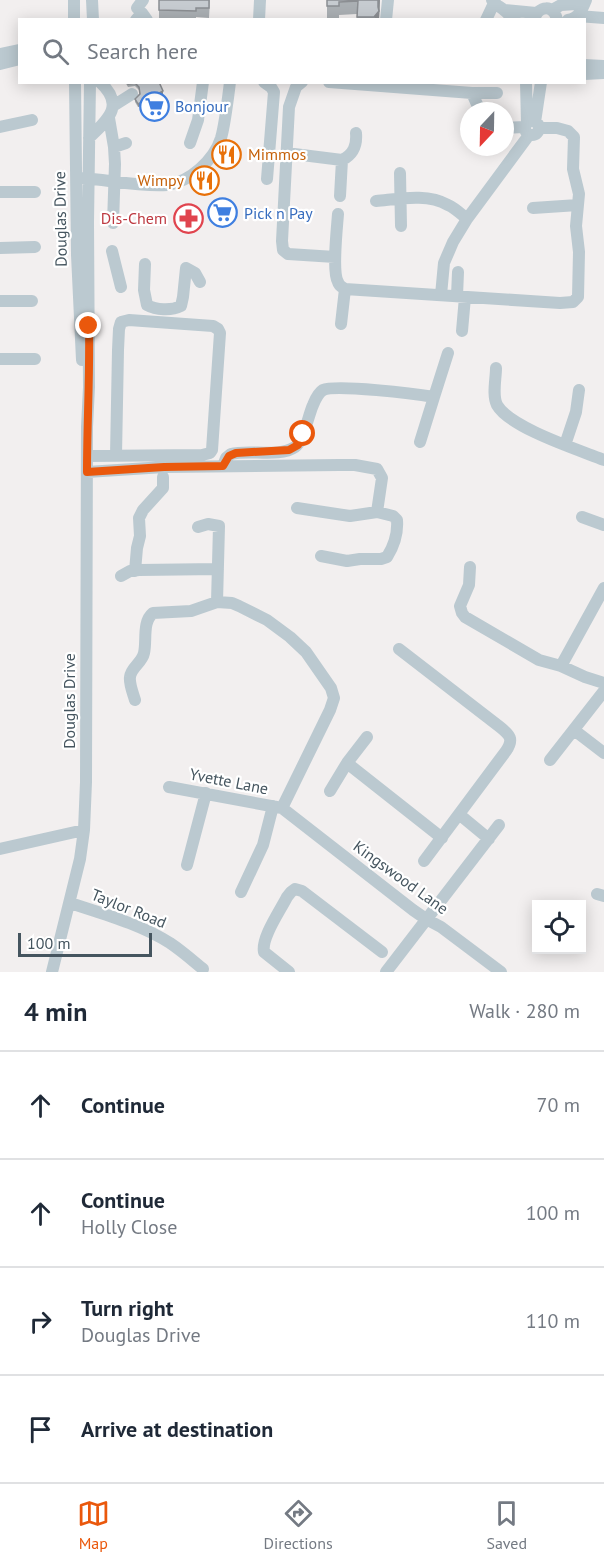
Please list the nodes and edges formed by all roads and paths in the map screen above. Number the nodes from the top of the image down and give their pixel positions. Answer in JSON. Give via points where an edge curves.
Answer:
{"nodes":[{"id":1,"x":74,"y":0,"type":"edge"},
{"id":2,"x":92,"y":0,"type":"edge"},
{"id":3,"x":260,"y":0,"type":"edge"},
{"id":4,"x":267,"y":0,"type":"edge"},
{"id":5,"x":388,"y":0,"type":"edge"},
{"id":6,"x":585,"y":0,"type":"edge"},
{"id":7,"x":497,"y":4,"type":"edge"},
{"id":8,"x":555,"y":15,"type":"edge"},
{"id":9,"x":535,"y":16,"type":"edge"},
{"id":10,"x":74,"y":18,"type":"edge"},
{"id":11,"x":93,"y":18,"type":"edge"},
{"id":12,"x":259,"y":18,"type":"edge"},
{"id":13,"x":266,"y":18,"type":"edge"},
{"id":14,"x":386,"y":18,"type":"edge"},
{"id":15,"x":487,"y":18,"type":"edge"},
{"id":16,"x":512,"y":18,"type":"edge"},
{"id":17,"x":573,"y":18,"type":"edge"},
{"id":18,"x":604,"y":18,"type":"edge"},
{"id":19,"x":18,"y":50,"type":"edge"},
{"id":20,"x":0,"y":54,"type":"edge"},
{"id":21,"x":18,"y":60,"type":"edge"},
{"id":22,"x":0,"y":64,"type":"edge"},
{"id":23,"x":586,"y":65,"type":"edge"},
{"id":24,"x":604,"y":66,"type":"edge"},
{"id":25,"x":604,"y":73,"type":"edge"},
{"id":26,"x":586,"y":74,"type":"edge"},
{"id":27,"x":75,"y":84,"type":"edge"},
{"id":28,"x":90,"y":84,"type":"edge"},
{"id":29,"x":102,"y":84,"type":"edge"},
{"id":30,"x":203,"y":84,"type":"edge"},
{"id":31,"x":230,"y":84,"type":"edge"},
{"id":32,"x":267,"y":84,"type":"edge"},
{"id":33,"x":300,"y":84,"type":"edge"},
{"id":34,"x":355,"y":84,"type":"edge"},
{"id":35,"x":526,"y":84,"type":"edge"},
{"id":36,"x":541,"y":84,"type":"edge"},
{"id":37,"x":472,"y":93,"type":"junction"},
{"id":38,"x":498,"y":93,"type":"dead end"},
{"id":39,"x":132,"y":94,"type":"dead end"},
{"id":40,"x":476,"y":102,"type":"edge"},
{"id":41,"x":111,"y":112,"type":"junction"},
{"id":42,"x":32,"y":120,"type":"dead end"},
{"id":43,"x":0,"y":127,"type":"edge"},
{"id":44,"x":531,"y":127,"type":"junction"},
{"id":45,"x":514,"y":128,"type":"edge"},
{"id":46,"x":356,"y":133,"type":"dead end"},
{"id":47,"x":89,"y":138,"type":"junction"},
{"id":48,"x":190,"y":143,"type":"dead end"},
{"id":49,"x":286,"y":153,"type":"junction"},
{"id":50,"x":189,"y":159,"type":"dead end"},
{"id":51,"x":342,"y":160,"type":"junction"},
{"id":52,"x":400,"y":173,"type":"dead end"},
{"id":53,"x":193,"y":174,"type":"junction"},
{"id":54,"x":75,"y":178,"type":"junction"},
{"id":55,"x":89,"y":179,"type":"junction"},
{"id":56,"x":267,"y":179,"type":"dead end"},
{"id":57,"x":114,"y":181,"type":"junction"},
{"id":58,"x":0,"y":192,"type":"edge"},
{"id":59,"x":35,"y":192,"type":"dead end"},
{"id":60,"x":340,"y":196,"type":"dead end"},
{"id":61,"x":400,"y":199,"type":"junction"},
{"id":62,"x":376,"y":201,"type":"dead end"},
{"id":63,"x":578,"y":205,"type":"junction"},
{"id":64,"x":533,"y":208,"type":"dead end"},
{"id":65,"x":338,"y":214,"type":"dead end"},
{"id":66,"x":467,"y":219,"type":"junction"},
{"id":67,"x":113,"y":223,"type":"dead end"},
{"id":68,"x":401,"y":226,"type":"dead end"},
{"id":69,"x":35,"y":247,"type":"dead end"},
{"id":70,"x":0,"y":248,"type":"edge"},
{"id":71,"x":335,"y":257,"type":"junction"},
{"id":72,"x":117,"y":259,"type":"dead end"},
{"id":73,"x":145,"y":264,"type":"dead end"},
{"id":74,"x":458,"y":272,"type":"dead end"},
{"id":75,"x":200,"y":282,"type":"dead end"},
{"id":76,"x":121,"y":287,"type":"dead end"},
{"id":77,"x":345,"y":289,"type":"junction"},
{"id":78,"x":441,"y":295,"type":"junction"},
{"id":79,"x":461,"y":296,"type":"junction"},
{"id":80,"x":0,"y":301,"type":"edge"},
{"id":81,"x":32,"y":301,"type":"dead end"},
{"id":82,"x":341,"y":324,"type":"dead end"},
{"id":83,"x":462,"y":332,"type":"dead end"},
{"id":84,"x":448,"y":353,"type":"dead end"},
{"id":85,"x":0,"y":359,"type":"edge"},
{"id":86,"x":34,"y":359,"type":"dead end"},
{"id":87,"x":496,"y":368,"type":"dead end"},
{"id":88,"x":579,"y":390,"type":"dead end"},
{"id":89,"x":434,"y":397,"type":"junction"},
{"id":90,"x":87,"y":427,"type":"junction"},
{"id":91,"x":420,"y":442,"type":"dead end"},
{"id":92,"x":565,"y":444,"type":"junction"},
{"id":93,"x":116,"y":455,"type":"junction"},
{"id":94,"x":87,"y":456,"type":"junction"},
{"id":95,"x":604,"y":460,"type":"edge"},
{"id":96,"x":223,"y":466,"type":"junction"},
{"id":97,"x":87,"y":472,"type":"junction"},
{"id":98,"x":162,"y":477,"type":"dead end"},
{"id":99,"x":297,"y":508,"type":"dead end"},
{"id":100,"x":376,"y":512,"type":"junction"},
{"id":101,"x":582,"y":517,"type":"dead end"},
{"id":102,"x":604,"y":525,"type":"edge"},
{"id":103,"x":198,"y":527,"type":"dead end"},
{"id":104,"x":321,"y":556,"type":"dead end"},
{"id":105,"x":470,"y":567,"type":"dead end"},
{"id":106,"x":218,"y":569,"type":"junction"},
{"id":107,"x":135,"y":570,"type":"junction"},
{"id":108,"x":121,"y":576,"type":"dead end"},
{"id":109,"x":604,"y":588,"type":"edge"},
{"id":110,"x":217,"y":602,"type":"junction"},
{"id":111,"x":399,"y":649,"type":"dead end"},
{"id":112,"x":561,"y":666,"type":"junction"},
{"id":113,"x":604,"y":683,"type":"edge"},
{"id":114,"x":604,"y":691,"type":"edge"},
{"id":115,"x":135,"y":700,"type":"dead end"},
{"id":116,"x":574,"y":730,"type":"junction"},
{"id":117,"x":367,"y":737,"type":"dead end"},
{"id":118,"x":604,"y":753,"type":"edge"},
{"id":119,"x":550,"y":760,"type":"dead end"},
{"id":120,"x":348,"y":763,"type":"junction"},
{"id":121,"x":169,"y":787,"type":"dead end"},
{"id":122,"x":330,"y":791,"type":"dead end"},
{"id":123,"x":206,"y":793,"type":"junction"},
{"id":124,"x":278,"y":807,"type":"junction"},
{"id":125,"x":460,"y":815,"type":"junction"},
{"id":126,"x":499,"y":825,"type":"dead end"},
{"id":127,"x":84,"y":830,"type":"junction"},
{"id":128,"x":442,"y":838,"type":"junction"},
{"id":129,"x":489,"y":839,"type":"junction"},
{"id":130,"x":0,"y":849,"type":"edge"},
{"id":131,"x":424,"y":861,"type":"dead end"},
{"id":132,"x":187,"y":865,"type":"dead end"},
{"id":133,"x":241,"y":892,"type":"dead end"},
{"id":134,"x":70,"y":903,"type":"junction"},
{"id":135,"x":426,"y":920,"type":"junction"},
{"id":136,"x":382,"y":952,"type":"dead end"},
{"id":137,"x":202,"y":969,"type":"dead end"},
{"id":138,"x":52,"y":972,"type":"edge"},
{"id":139,"x":289,"y":972,"type":"edge"},
{"id":140,"x":386,"y":972,"type":"edge"},
{"id":141,"x":501,"y":972,"type":"edge"}],
"edges":[{"from":1,"to":10,"type":"street"},
{"from":2,"to":11,"type":"street"},
{"from":3,"to":12,"type":"street"},
{"from":4,"to":13,"type":"street"},
{"from":5,"to":14,"type":"street"},
{"from":6,"to":8,"type":"street","via":[[561,5]]},
{"from":6,"to":17,"type":"street","via":[[582,10]]},
{"from":7,"to":9,"type":"street"},
{"from":7,"to":15,"type":"street"},
{"from":7,"to":16,"type":"street"},
{"from":8,"to":9,"type":"street","via":[[546,8]]},
{"from":17,"to":18,"type":"street"},
{"from":19,"to":20,"type":"street"},
{"from":21,"to":22,"type":"street"},
{"from":23,"to":24,"type":"street"},
{"from":25,"to":26,"type":"street"},
{"from":27,"to":54,"type":"street","name":"Douglas Drive"},
{"from":28,"to":47,"type":"street","name":"Douglas Drive"},
{"from":29,"to":41,"type":"street","via":[[110,93]]},
{"from":30,"to":48,"type":"street","via":[[197,125]]},
{"from":31,"to":53,"type":"street","via":[[221,138]]},
{"from":32,"to":56,"type":"street","via":[[274,92]]},
{"from":33,"to":49,"type":"street","via":[[290,101]]},
{"from":34,"to":37,"type":"street"},
{"from":35,"to":44,"type":"street"},
{"from":36,"to":44,"type":"street"},
{"from":37,"to":38,"type":"street"},
{"from":37,"to":40,"type":"street"},
{"from":39,"to":41,"type":"street"},
{"from":41,"to":47,"type":"street"},
{"from":41,"to":57,"type":"street","via":[[120,145]]},
{"from":42,"to":43,"type":"street"},
{"from":44,"to":45,"type":"street"},
{"from":44,"to":63,"type":"street","via":[[557,128],[573,134]]},
{"from":44,"to":66,"type":"street"},
{"from":46,"to":51,"type":"street","via":[[355,148]]},
{"from":47,"to":55,"type":"street","name":"Douglas Drive"},
{"from":49,"to":51,"type":"street"},
{"from":49,"to":71,"type":"street","via":[[284,252]]},
{"from":50,"to":53,"type":"street"},
{"from":51,"to":60,"type":"street"},
{"from":52,"to":61,"type":"street"},
{"from":53,"to":57,"type":"street","via":[[169,185]]},
{"from":54,"to":55,"type":"street"},
{"from":54,"to":90,"type":"street","name":"Douglas Drive"},
{"from":55,"to":57,"type":"street"},
{"from":55,"to":90,"type":"street","name":"Douglas Drive"},
{"from":57,"to":67,"type":"street"},
{"from":58,"to":59,"type":"street"},
{"from":61,"to":62,"type":"street"},
{"from":61,"to":66,"type":"street","via":[[439,201]]},
{"from":61,"to":68,"type":"street"},
{"from":63,"to":64,"type":"street"},
{"from":63,"to":79,"type":"street","via":[[579,277],[575,301]]},
{"from":65,"to":71,"type":"street"},
{"from":66,"to":78,"type":"street","via":[[445,259]]},
{"from":69,"to":70,"type":"street"},
{"from":71,"to":77,"type":"street","via":[[336,279]]},
{"from":72,"to":76,"type":"street"},
{"from":73,"to":75,"type":"street","via":[[145,302],[155,308],[181,306],[186,268]]},
{"from":74,"to":79,"type":"street"},
{"from":77,"to":78,"type":"street"},
{"from":77,"to":82,"type":"street"},
{"from":78,"to":79,"type":"street"},
{"from":79,"to":83,"type":"street"},
{"from":80,"to":81,"type":"street"},
{"from":84,"to":89,"type":"street"},
{"from":85,"to":86,"type":"street"},
{"from":87,"to":92,"type":"street","via":[[495,399],[501,409],[521,424]]},
{"from":88,"to":92,"type":"street"},
{"from":89,"to":91,"type":"street"},
{"from":89,"to":96,"type":"street","via":[[324,390],[314,402],[295,448],[236,453]]},
{"from":90,"to":94,"type":"street","name":"Douglas Drive"},
{"from":92,"to":95,"type":"street"},
{"from":93,"to":93,"type":"street","via":[[210,453],[218,329],[129,320],[120,324]]},
{"from":93,"to":94,"type":"street"},
{"from":94,"to":97,"type":"street","name":"Douglas Drive"},
{"from":96,"to":97,"type":"street"},
{"from":96,"to":100,"type":"street","via":[[374,467],[382,477]]},
{"from":97,"to":127,"type":"street","name":"Douglas Drive"},
{"from":98,"to":107,"type":"street","via":[[163,488],[139,518]]},
{"from":99,"to":100,"type":"street","via":[[350,516]]},
{"from":100,"to":104,"type":"street","via":[[397,520],[395,540],[387,557],[347,561]]},
{"from":101,"to":102,"type":"street"},
{"from":103,"to":106,"type":"street","via":[[219,526]]},
{"from":105,"to":112,"type":"street","via":[[469,585],[460,604],[465,617],[544,662]]},
{"from":106,"to":107,"type":"street"},
{"from":106,"to":110,"type":"street"},
{"from":107,"to":108,"type":"street"},
{"from":109,"to":112,"type":"street"},
{"from":110,"to":115,"type":"street","via":[[190,611],[149,615],[144,655],[131,673]]},
{"from":110,"to":124,"type":"street","via":[[239,606],[291,637],[331,688],[333,698],[324,724]]},
{"from":111,"to":125,"type":"street","via":[[510,737],[510,746]]},
{"from":112,"to":113,"type":"street"},
{"from":114,"to":116,"type":"street"},
{"from":116,"to":118,"type":"street"},
{"from":116,"to":119,"type":"street"},
{"from":117,"to":120,"type":"street"},
{"from":120,"to":122,"type":"street"},
{"from":120,"to":128,"type":"street"},
{"from":121,"to":123,"type":"street","name":"Yvette Lane"},
{"from":123,"to":124,"type":"street","name":"Yvette Lane"},
{"from":123,"to":132,"type":"street"},
{"from":124,"to":133,"type":"street"},
{"from":124,"to":135,"type":"street","name":"Kingswood Lane"},
{"from":125,"to":128,"type":"street"},
{"from":125,"to":129,"type":"street"},
{"from":126,"to":129,"type":"street"},
{"from":127,"to":130,"type":"street"},
{"from":127,"to":134,"type":"street","name":"Douglas Drive"},
{"from":128,"to":131,"type":"street"},
{"from":129,"to":135,"type":"street"},
{"from":134,"to":137,"type":"street","name":"Taylor Road","via":[[155,935]]},
{"from":134,"to":138,"type":"street","name":"Douglas Drive"},
{"from":135,"to":140,"type":"street"},
{"from":135,"to":141,"type":"street","name":"Kingswood Lane"},
{"from":136,"to":139,"type":"street","via":[[295,889],[287,897],[263,948]]}]}
